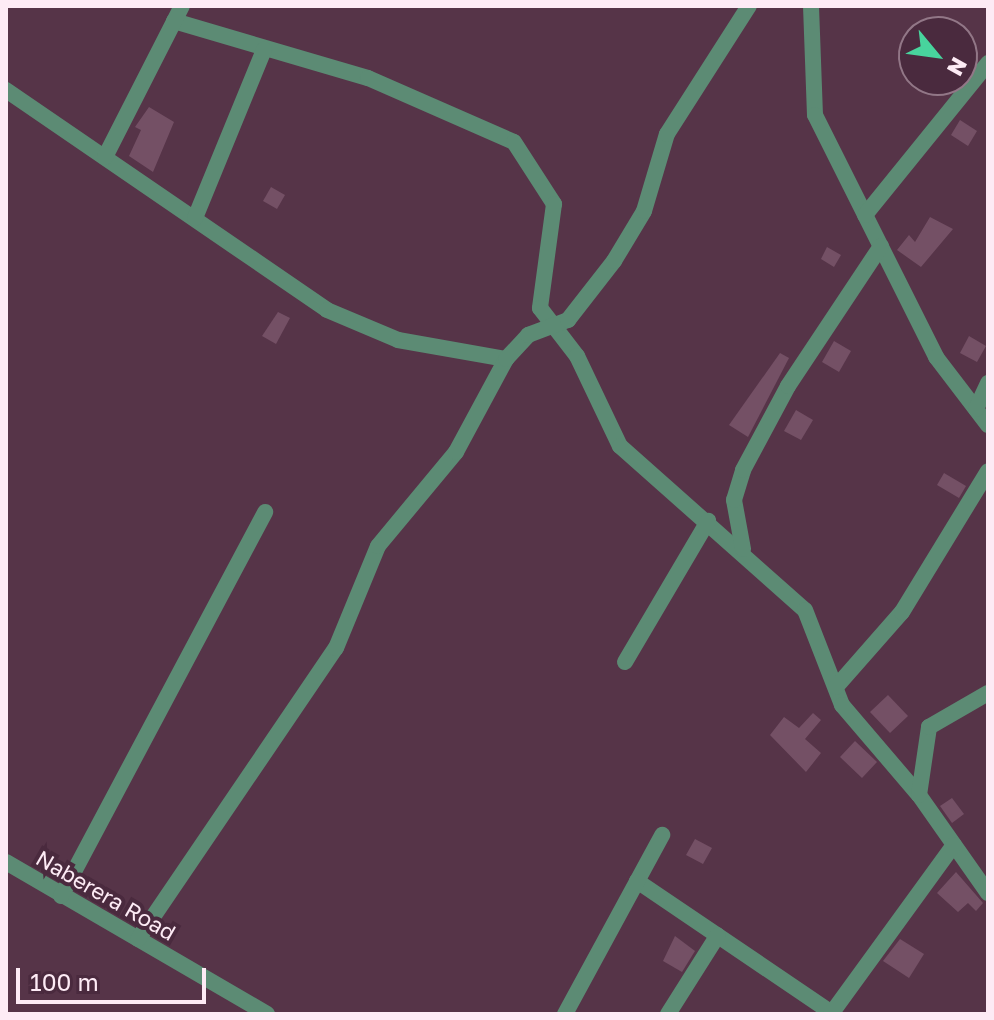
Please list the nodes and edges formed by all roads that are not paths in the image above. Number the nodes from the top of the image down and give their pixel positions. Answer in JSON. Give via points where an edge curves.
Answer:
{"nodes":[{"id":1,"x":749,"y":6,"type":"edge"},
{"id":2,"x":811,"y":6,"type":"edge"},
{"id":3,"x":178,"y":14,"type":"edge"},
{"id":4,"x":264,"y":50,"type":"junction"},
{"id":5,"x":988,"y":63,"type":"edge"},
{"id":6,"x":6,"y":90,"type":"edge"},
{"id":7,"x":105,"y":157,"type":"junction"},
{"id":8,"x":865,"y":215,"type":"junction"},
{"id":9,"x":195,"y":218,"type":"junction"},
{"id":10,"x":881,"y":246,"type":"junction"},
{"id":11,"x":553,"y":328,"type":"junction"},
{"id":12,"x":506,"y":359,"type":"junction"},
{"id":13,"x":988,"y":383,"type":"edge"},
{"id":14,"x":976,"y":409,"type":"junction"},
{"id":15,"x":988,"y":425,"type":"edge"},
{"id":16,"x":988,"y":471,"type":"edge"},
{"id":17,"x":265,"y":512,"type":"dead end"},
{"id":18,"x":708,"y":521,"type":"junction"},
{"id":19,"x":743,"y":549,"type":"junction"},
{"id":20,"x":625,"y":662,"type":"dead end"},
{"id":21,"x":836,"y":687,"type":"junction"},
{"id":22,"x":988,"y":693,"type":"edge"},
{"id":23,"x":919,"y":795,"type":"junction"},
{"id":24,"x":662,"y":835,"type":"dead end"},
{"id":25,"x":954,"y":845,"type":"junction"},
{"id":26,"x":6,"y":862,"type":"edge"},
{"id":27,"x":637,"y":881,"type":"junction"},
{"id":28,"x":988,"y":893,"type":"edge"},
{"id":29,"x":61,"y":896,"type":"junction"},
{"id":30,"x":718,"y":935,"type":"junction"},
{"id":31,"x":138,"y":939,"type":"junction"},
{"id":32,"x":832,"y":1013,"type":"edge"},
{"id":33,"x":267,"y":1014,"type":"edge"},
{"id":34,"x":565,"y":1014,"type":"edge"},
{"id":35,"x":668,"y":1014,"type":"edge"}],
"edges":[{"from":1,"to":11,"type":"street","via":[[667,134],[633,231],[578,311]]},
{"from":2,"to":8,"type":"street","via":[[815,115]]},
{"from":3,"to":4,"type":"street"},
{"from":3,"to":7,"type":"street"},
{"from":4,"to":9,"type":"street"},
{"from":4,"to":11,"type":"street","via":[[368,78],[514,142],[554,204],[553,244],[536,296]]},
{"from":5,"to":8,"type":"street"},
{"from":6,"to":7,"type":"street"},
{"from":7,"to":9,"type":"street"},
{"from":8,"to":10,"type":"street"},
{"from":9,"to":12,"type":"street","via":[[361,328]]},
{"from":10,"to":14,"type":"street","via":[[936,357]]},
{"from":10,"to":19,"type":"street","via":[[788,386],[743,470],[734,500]]},
{"from":11,"to":12,"type":"street","via":[[528,335]]},
{"from":11,"to":18,"type":"street","via":[[577,356],[629,457]]},
{"from":12,"to":31,"type":"street","via":[[456,452],[378,546],[336,648]]},
{"from":13,"to":14,"type":"street"},
{"from":14,"to":15,"type":"street"},
{"from":16,"to":21,"type":"street","via":[[902,612]]},
{"from":17,"to":29,"type":"street"},
{"from":18,"to":19,"type":"street"},
{"from":18,"to":20,"type":"street"},
{"from":19,"to":21,"type":"street","via":[[805,610]]},
{"from":21,"to":23,"type":"street","via":[[854,722]]},
{"from":22,"to":23,"type":"street","via":[[929,727]]},
{"from":23,"to":25,"type":"street"},
{"from":24,"to":27,"type":"street"},
{"from":25,"to":28,"type":"street"},
{"from":25,"to":32,"type":"street"},
{"from":26,"to":29,"type":"street","name":"Naberera Road"},
{"from":27,"to":30,"type":"street"},
{"from":27,"to":34,"type":"street"},
{"from":29,"to":31,"type":"street","name":"Naberera Road"},
{"from":30,"to":32,"type":"street"},
{"from":30,"to":35,"type":"street"},
{"from":31,"to":33,"type":"street","name":"Naberera Road"}]}
